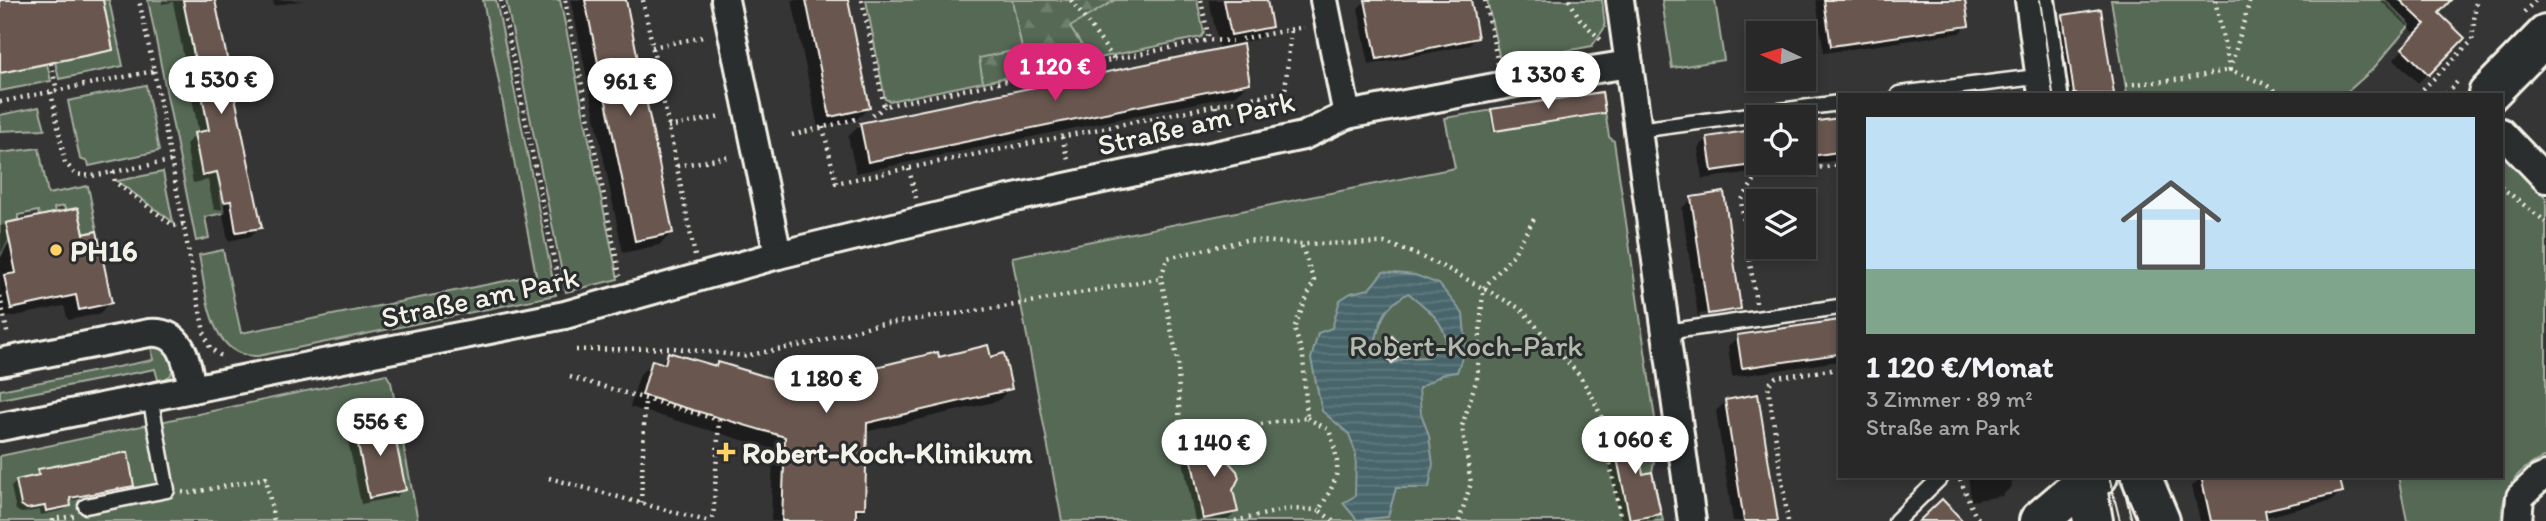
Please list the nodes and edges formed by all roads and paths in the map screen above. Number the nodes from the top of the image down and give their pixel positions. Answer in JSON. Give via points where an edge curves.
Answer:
{"nodes":[{"id":1,"x":139,"y":0,"type":"edge"},
{"id":2,"x":501,"y":0,"type":"edge"},
{"id":3,"x":565,"y":0,"type":"edge"},
{"id":4,"x":643,"y":0,"type":"edge"},
{"id":5,"x":725,"y":0,"type":"edge"},
{"id":6,"x":862,"y":0,"type":"edge"},
{"id":7,"x":1071,"y":0,"type":"edge"},
{"id":8,"x":1201,"y":0,"type":"edge"},
{"id":9,"x":1324,"y":0,"type":"edge"},
{"id":10,"x":1485,"y":0,"type":"edge"},
{"id":11,"x":1569,"y":0,"type":"edge"},
{"id":12,"x":1620,"y":0,"type":"edge"},
{"id":13,"x":2035,"y":0,"type":"edge"},
{"id":14,"x":2215,"y":0,"type":"edge"},
{"id":15,"x":2250,"y":0,"type":"edge"},
{"id":16,"x":2476,"y":0,"type":"edge"},
{"id":17,"x":1304,"y":27,"type":"dead end"},
{"id":18,"x":1291,"y":29,"type":"junction"},
{"id":19,"x":2546,"y":35,"type":"edge"},
{"id":20,"x":703,"y":37,"type":"dead end"},
{"id":21,"x":1242,"y":39,"type":"dead end"},
{"id":22,"x":1209,"y":40,"type":"junction"},
{"id":23,"x":1602,"y":40,"type":"dead end"},
{"id":24,"x":1232,"y":41,"type":"dead end"},
{"id":25,"x":652,"y":47,"type":"junction"},
{"id":26,"x":1114,"y":59,"type":"junction"},
{"id":27,"x":51,"y":63,"type":"dead end"},
{"id":28,"x":1629,"y":64,"type":"junction"},
{"id":29,"x":1499,"y":67,"type":"dead end"},
{"id":30,"x":2230,"y":70,"type":"junction"},
{"id":31,"x":154,"y":71,"type":"junction"},
{"id":32,"x":2047,"y":85,"type":"edge"},
{"id":33,"x":2126,"y":85,"type":"dead end"},
{"id":34,"x":54,"y":92,"type":"junction"},
{"id":35,"x":1943,"y":92,"type":"edge"},
{"id":36,"x":1921,"y":93,"type":"edge"},
{"id":37,"x":2278,"y":93,"type":"edge"},
{"id":38,"x":2419,"y":93,"type":"edge"},
{"id":39,"x":2489,"y":93,"type":"edge"},
{"id":40,"x":0,"y":102,"type":"edge"},
{"id":41,"x":1838,"y":103,"type":"edge"},
{"id":42,"x":884,"y":106,"type":"junction"},
{"id":43,"x":1216,"y":106,"type":"junction"},
{"id":44,"x":872,"y":115,"type":"dead end"},
{"id":45,"x":1347,"y":115,"type":"junction"},
{"id":46,"x":720,"y":117,"type":"dead end"},
{"id":47,"x":860,"y":118,"type":"dead end"},
{"id":48,"x":668,"y":127,"type":"junction"},
{"id":49,"x":823,"y":127,"type":"junction"},
{"id":50,"x":1221,"y":128,"type":"dead end"},
{"id":51,"x":1638,"y":130,"type":"junction"},
{"id":52,"x":2503,"y":134,"type":"edge"},
{"id":53,"x":793,"y":135,"type":"dead end"},
{"id":54,"x":1062,"y":137,"type":"junction"},
{"id":55,"x":728,"y":156,"type":"dead end"},
{"id":56,"x":171,"y":161,"type":"junction"},
{"id":57,"x":1068,"y":161,"type":"dead end"},
{"id":58,"x":1838,"y":165,"type":"edge"},
{"id":59,"x":677,"y":166,"type":"junction"},
{"id":60,"x":909,"y":169,"type":"junction"},
{"id":61,"x":113,"y":172,"type":"junction"},
{"id":62,"x":2546,"y":179,"type":"edge"},
{"id":63,"x":2503,"y":189,"type":"edge"},
{"id":64,"x":916,"y":200,"type":"dead end"},
{"id":65,"x":1534,"y":219,"type":"dead end"},
{"id":66,"x":2546,"y":222,"type":"edge"},
{"id":67,"x":183,"y":224,"type":"junction"},
{"id":68,"x":1301,"y":244,"type":"junction"},
{"id":69,"x":694,"y":254,"type":"dead end"},
{"id":70,"x":778,"y":255,"type":"junction"},
{"id":71,"x":1161,"y":278,"type":"junction"},
{"id":72,"x":622,"y":284,"type":"dead end"},
{"id":73,"x":1483,"y":289,"type":"junction"},
{"id":74,"x":0,"y":296,"type":"edge"},
{"id":75,"x":562,"y":299,"type":"dead end"},
{"id":76,"x":1838,"y":307,"type":"edge"},
{"id":77,"x":1758,"y":318,"type":"junction"},
{"id":78,"x":1666,"y":332,"type":"junction"},
{"id":79,"x":576,"y":350,"type":"dead end"},
{"id":80,"x":227,"y":359,"type":"dead end"},
{"id":81,"x":6,"y":360,"type":"edge"},
{"id":82,"x":1838,"y":369,"type":"edge"},
{"id":83,"x":570,"y":377,"type":"dead end"},
{"id":84,"x":192,"y":389,"type":"junction"},
{"id":85,"x":150,"y":397,"type":"junction"},
{"id":86,"x":645,"y":399,"type":"junction"},
{"id":87,"x":1307,"y":418,"type":"junction"},
{"id":88,"x":0,"y":427,"type":"edge"},
{"id":89,"x":1180,"y":446,"type":"junction"},
{"id":90,"x":1174,"y":455,"type":"dead end"},
{"id":91,"x":2546,"y":476,"type":"edge"},
{"id":92,"x":549,"y":478,"type":"dead end"},
{"id":93,"x":1940,"y":478,"type":"edge"},
{"id":94,"x":1958,"y":478,"type":"edge"},
{"id":95,"x":2142,"y":478,"type":"edge"},
{"id":96,"x":167,"y":490,"type":"junction"},
{"id":97,"x":2092,"y":494,"type":"edge"},
{"id":98,"x":641,"y":503,"type":"junction"},
{"id":99,"x":86,"y":506,"type":"dead end"},
{"id":100,"x":1319,"y":510,"type":"junction"},
{"id":101,"x":275,"y":521,"type":"edge"},
{"id":102,"x":706,"y":521,"type":"edge"},
{"id":103,"x":713,"y":521,"type":"edge"},
{"id":104,"x":1235,"y":521,"type":"edge"},
{"id":105,"x":1333,"y":521,"type":"edge"},
{"id":106,"x":1459,"y":521,"type":"edge"},
{"id":107,"x":1621,"y":521,"type":"edge"},
{"id":108,"x":1692,"y":521,"type":"edge"},
{"id":109,"x":1788,"y":521,"type":"edge"},
{"id":110,"x":1896,"y":521,"type":"edge"},
{"id":111,"x":1981,"y":521,"type":"edge"},
{"id":112,"x":2039,"y":521,"type":"edge"},
{"id":113,"x":2161,"y":521,"type":"edge"},
{"id":114,"x":2518,"y":521,"type":"edge"}],
"edges":[{"from":1,"to":31,"type":"path"},
{"from":2,"to":75,"type":"path"},
{"from":3,"to":72,"type":"path"},
{"from":4,"to":25,"type":"path"},
{"from":5,"to":70,"type":"street"},
{"from":6,"to":42,"type":"path"},
{"from":7,"to":26,"type":"path"},
{"from":8,"to":22,"type":"path"},
{"from":9,"to":45,"type":"street"},
{"from":10,"to":29,"type":"path"},
{"from":11,"to":23,"type":"path","via":[[1580,19]]},
{"from":12,"to":28,"type":"street"},
{"from":13,"to":32,"type":"main road"},
{"from":14,"to":30,"type":"path"},
{"from":15,"to":30,"type":"path"},
{"from":16,"to":38,"type":"path","via":[[2472,41]]},
{"from":17,"to":18,"type":"path"},
{"from":18,"to":21,"type":"path"},
{"from":18,"to":43,"type":"path","via":[[1285,92]]},
{"from":19,"to":39,"type":"main road"},
{"from":20,"to":25,"type":"path"},
{"from":22,"to":24,"type":"path"},
{"from":22,"to":26,"type":"path"},
{"from":25,"to":48,"type":"path"},
{"from":26,"to":42,"type":"path"},
{"from":27,"to":34,"type":"path"},
{"from":28,"to":45,"type":"street","name":"Straße am Park"},
{"from":28,"to":51,"type":"street"},
{"from":30,"to":33,"type":"path"},
{"from":30,"to":37,"type":"path"},
{"from":31,"to":34,"type":"path"},
{"from":31,"to":56,"type":"path"},
{"from":32,"to":35,"type":"lane"},
{"from":34,"to":40,"type":"path"},
{"from":34,"to":61,"type":"path","via":[[69,169],[83,177]]},
{"from":35,"to":36,"type":"lane"},
{"from":41,"to":51,"type":"lane"},
{"from":42,"to":44,"type":"path"},
{"from":43,"to":50,"type":"path"},
{"from":43,"to":54,"type":"path"},
{"from":45,"to":70,"type":"street","name":"Straße am Park","via":[[1303,136]]},
{"from":46,"to":48,"type":"path"},
{"from":47,"to":49,"type":"path"},
{"from":48,"to":59,"type":"path"},
{"from":49,"to":53,"type":"path"},
{"from":49,"to":60,"type":"path","via":[[836,183]]},
{"from":51,"to":78,"type":"street"},
{"from":52,"to":62,"type":"street"},
{"from":54,"to":57,"type":"path"},
{"from":54,"to":60,"type":"path"},
{"from":55,"to":59,"type":"path"},
{"from":56,"to":61,"type":"path"},
{"from":56,"to":67,"type":"path"},
{"from":58,"to":77,"type":"path","via":[[1757,176],[1741,201]]},
{"from":59,"to":69,"type":"path"},
{"from":60,"to":64,"type":"path"},
{"from":61,"to":67,"type":"path","via":[[115,182],[174,226]]},
{"from":63,"to":66,"type":"path"},
{"from":65,"to":73,"type":"path","via":[[1513,255]]},
{"from":67,"to":80,"type":"path","via":[[205,337],[214,352]]},
{"from":68,"to":71,"type":"path","via":[[1246,240],[1167,257]]},
{"from":68,"to":73,"type":"path","via":[[1385,243]]},
{"from":68,"to":87,"type":"path","via":[[1314,281],[1294,328],[1303,356]]},
{"from":70,"to":84,"type":"street","name":"Straße am Park","via":[[565,315]]},
{"from":71,"to":79,"type":"path","via":[[870,326],[744,356],[673,348]]},
{"from":71,"to":89,"type":"path","via":[[1178,363]]},
{"from":73,"to":106,"type":"path","via":[[1477,378],[1462,426],[1471,483]]},
{"from":73,"to":107,"type":"path","via":[[1521,309],[1579,374],[1601,416]]},
{"from":74,"to":81,"type":"path"},
{"from":76,"to":77,"type":"lane"},
{"from":77,"to":78,"type":"lane"},
{"from":78,"to":108,"type":"street"},
{"from":81,"to":84,"type":"street","via":[[161,333],[172,337],[183,352]]},
{"from":82,"to":109,"type":"path","via":[[1776,377],[1769,385]]},
{"from":83,"to":86,"type":"path"},
{"from":84,"to":85,"type":"street","name":"Straße am Park"},
{"from":85,"to":88,"type":"street","name":"Straße am Park"},
{"from":85,"to":96,"type":"lane"},
{"from":86,"to":98,"type":"path"},
{"from":86,"to":103,"type":"path","via":[[719,420]]},
{"from":87,"to":89,"type":"path","via":[[1261,424]]},
{"from":87,"to":100,"type":"path","via":[[1329,430],[1339,460],[1336,482]]},
{"from":89,"to":90,"type":"path"},
{"from":91,"to":114,"type":"street","via":[[2520,497]]},
{"from":92,"to":98,"type":"path"},
{"from":93,"to":110,"type":"lane"},
{"from":94,"to":111,"type":"path"},
{"from":95,"to":113,"type":"main road"},
{"from":96,"to":99,"type":"lane"},
{"from":96,"to":101,"type":"path","via":[[190,493],[266,478]]},
{"from":97,"to":112,"type":"main road"},
{"from":98,"to":102,"type":"path"},
{"from":100,"to":104,"type":"path","via":[[1289,509]]},
{"from":100,"to":105,"type":"path"}]}
